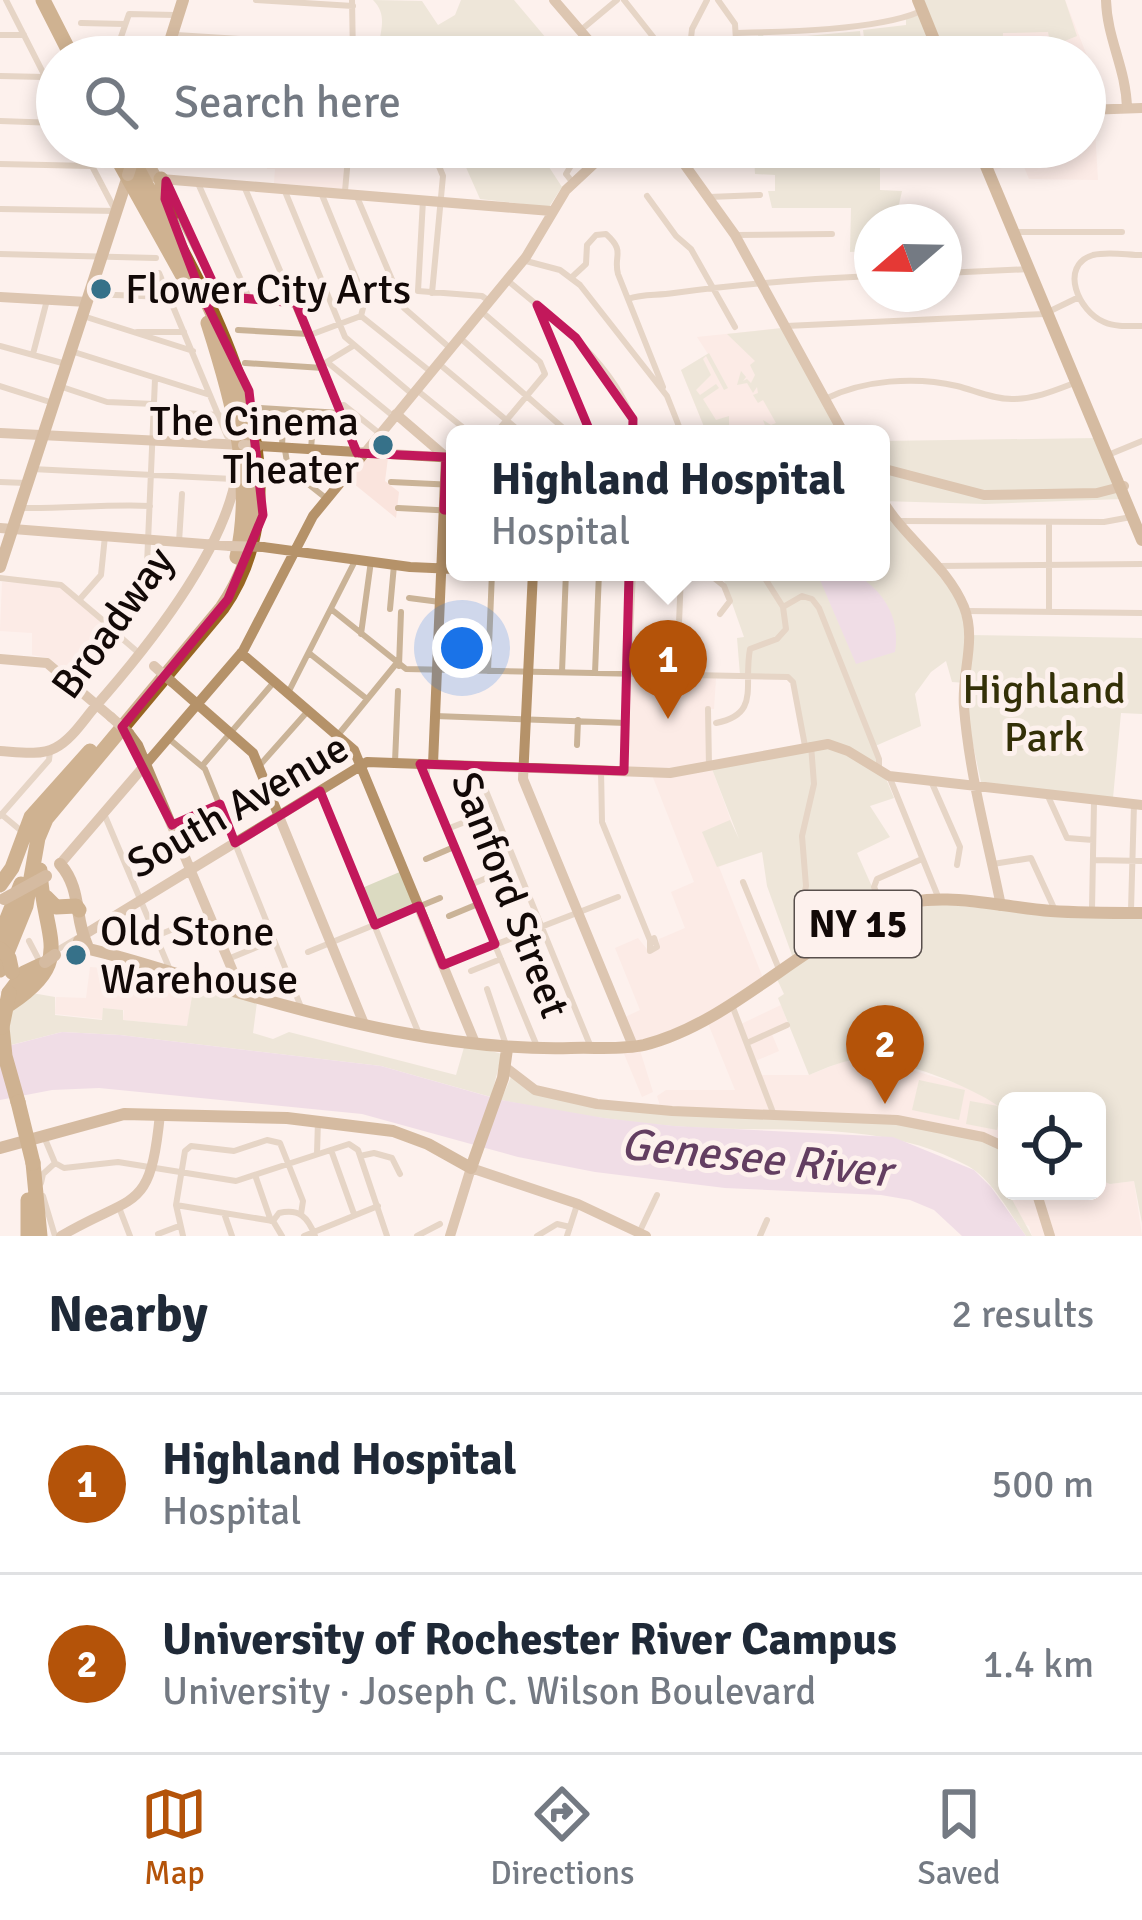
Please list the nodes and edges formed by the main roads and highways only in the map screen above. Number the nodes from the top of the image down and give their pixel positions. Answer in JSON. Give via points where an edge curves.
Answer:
{"nodes":[{"id":1,"x":47,"y":0,"type":"edge"},
{"id":2,"x":183,"y":0,"type":"edge"},
{"id":3,"x":920,"y":5,"type":"edge"},
{"id":4,"x":65,"y":36,"type":"edge"},
{"id":5,"x":69,"y":36,"type":"edge"},
{"id":6,"x":172,"y":36,"type":"edge"},
{"id":7,"x":933,"y":36,"type":"edge"},
{"id":8,"x":128,"y":168,"type":"edge"},
{"id":9,"x":128,"y":168,"type":"edge"},
{"id":10,"x":138,"y":168,"type":"edge"},
{"id":11,"x":150,"y":168,"type":"edge"},
{"id":12,"x":987,"y":168,"type":"edge"},
{"id":13,"x":128,"y":177,"type":"junction"},
{"id":14,"x":163,"y":178,"type":"joint"},
{"id":15,"x":198,"y":293,"type":"junction"},
{"id":16,"x":211,"y":319,"type":"junction"},
{"id":17,"x":1137,"y":522,"type":"edge"},
{"id":18,"x":7,"y":529,"type":"edge"},
{"id":19,"x":1142,"y":539,"type":"edge"},
{"id":20,"x":0,"y":567,"type":"edge"},
{"id":21,"x":234,"y":582,"type":"junction"},
{"id":22,"x":120,"y":722,"type":"junction"},
{"id":23,"x":65,"y":795,"type":"junction"},
{"id":24,"x":44,"y":875,"type":"junction"},
{"id":25,"x":1,"y":893,"type":"edge"},
{"id":26,"x":77,"y":908,"type":"junction"},
{"id":27,"x":1137,"y":913,"type":"edge"},
{"id":28,"x":0,"y":936,"type":"edge"},
{"id":29,"x":80,"y":938,"type":"junction"},
{"id":30,"x":47,"y":958,"type":"joint"},
{"id":31,"x":3,"y":959,"type":"edge"},
{"id":32,"x":3,"y":1011,"type":"edge"},
{"id":33,"x":512,"y":1049,"type":"junction"},
{"id":34,"x":3,"y":1062,"type":"edge"},
{"id":35,"x":318,"y":1123,"type":"junction"},
{"id":36,"x":0,"y":1148,"type":"edge"},
{"id":37,"x":473,"y":1163,"type":"junction"},
{"id":38,"x":28,"y":1164,"type":"junction"},
{"id":39,"x":42,"y":1235,"type":"edge"}],
"edges":[{"from":1,"to":4,"type":"highway"},
{"from":1,"to":5,"type":"highway"},
{"from":2,"to":6,"type":"main road"},
{"from":3,"to":7,"type":"main road"},
{"from":8,"to":13,"type":"highway"},
{"from":9,"to":13,"type":"main road","bridge":true},
{"from":10,"to":15,"type":"highway"},
{"from":11,"to":14,"type":"main road"},
{"from":12,"to":17,"type":"main road"},
{"from":13,"to":15,"type":"highway"},
{"from":13,"to":18,"type":"main road"},
{"from":14,"to":15,"type":"highway"},
{"from":15,"to":16,"type":"highway"},
{"from":16,"to":21,"type":"highway","via":[[244,473]]},
{"from":16,"to":21,"type":"highway","via":[[249,454],[249,523]]},
{"from":16,"to":21,"type":"highway","via":[[247,384],[260,446],[263,520]]},
{"from":17,"to":19,"type":"main road"},
{"from":18,"to":20,"type":"main road"},
{"from":21,"to":22,"type":"highway"},
{"from":21,"to":23,"type":"highway","via":[[209,625]]},
{"from":22,"to":25,"type":"highway","via":[[31,817]]},
{"from":22,"to":28,"type":"highway","via":[[38,820]]},
{"from":23,"to":24,"type":"highway","via":[[44,834]]},
{"from":23,"to":31,"type":"highway","via":[[38,838],[28,901]]},
{"from":24,"to":25,"type":"main road","bridge":true},
{"from":24,"to":26,"type":"highway","via":[[50,904]]},
{"from":24,"to":26,"type":"main road","via":[[60,864]]},
{"from":24,"to":32,"type":"highway","via":[[51,956],[34,986]]},
{"from":26,"to":29,"type":"main road"},
{"from":27,"to":33,"type":"main road","number":"NY 15","via":[[939,899],[884,910],[686,1028],[633,1046]]},
{"from":29,"to":30,"type":"main road","name":"South Avenue"},
{"from":29,"to":33,"type":"main road","number":"NY 15","via":[[83,948],[303,1010]]},
{"from":30,"to":32,"type":"highway","via":[[23,974]]},
{"from":31,"to":32,"type":"highway"},
{"from":32,"to":34,"type":"highway"},
{"from":33,"to":37,"type":"main road"},
{"from":34,"to":38,"type":"highway","bridge":true},
{"from":35,"to":36,"type":"main road","via":[[117,1115]]},
{"from":35,"to":37,"type":"main road","via":[[403,1134]]},
{"from":35,"to":37,"type":"main road"},
{"from":38,"to":39,"type":"highway"},
{"from":38,"to":39,"type":"highway"}]}
